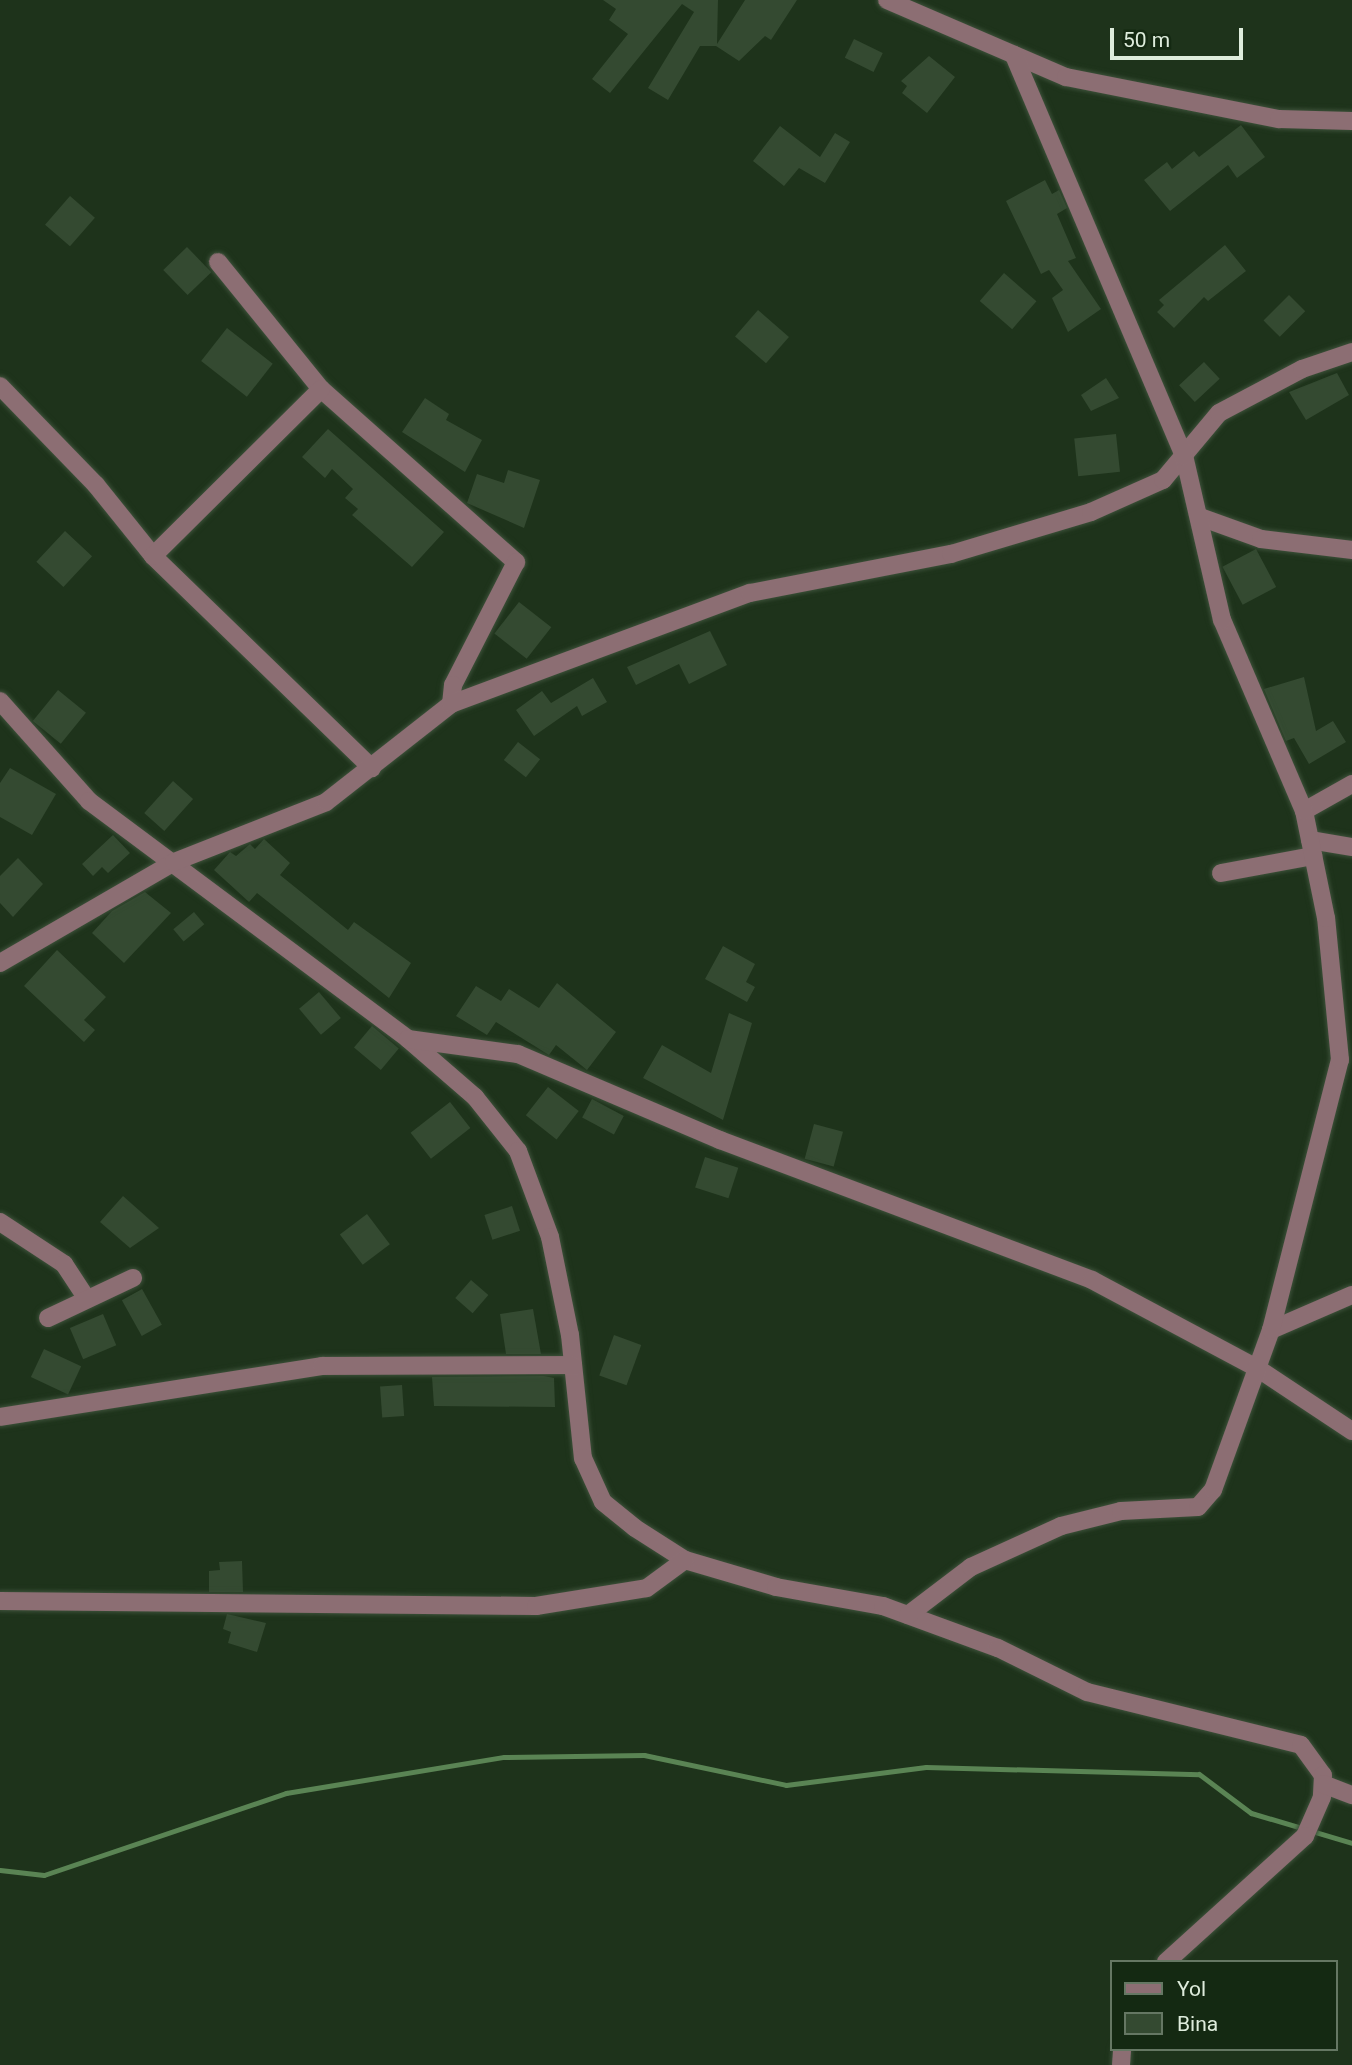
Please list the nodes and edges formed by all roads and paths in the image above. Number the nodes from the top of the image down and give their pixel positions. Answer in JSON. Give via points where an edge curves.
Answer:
{"nodes":[{"id":1,"x":887,"y":0,"type":"edge"},
{"id":2,"x":1014,"y":55,"type":"junction"},
{"id":3,"x":1352,"y":121,"type":"edge"},
{"id":4,"x":218,"y":262,"type":"dead end"},
{"id":5,"x":1352,"y":352,"type":"edge"},
{"id":6,"x":0,"y":386,"type":"edge"},
{"id":7,"x":321,"y":389,"type":"junction"},
{"id":8,"x":1184,"y":456,"type":"junction"},
{"id":9,"x":1200,"y":517,"type":"junction"},
{"id":10,"x":1352,"y":550,"type":"edge"},
{"id":11,"x":153,"y":556,"type":"junction"},
{"id":12,"x":0,"y":701,"type":"edge"},
{"id":13,"x":451,"y":704,"type":"junction"},
{"id":14,"x":372,"y":768,"type":"junction"},
{"id":15,"x":1352,"y":784,"type":"edge"},
{"id":16,"x":1304,"y":811,"type":"junction"},
{"id":17,"x":1312,"y":848,"type":"junction"},
{"id":18,"x":1352,"y":848,"type":"edge"},
{"id":19,"x":174,"y":862,"type":"junction"},
{"id":20,"x":1221,"y":873,"type":"dead end"},
{"id":21,"x":4,"y":955,"type":"edge"},
{"id":22,"x":408,"y":1039,"type":"junction"},
{"id":23,"x":0,"y":1222,"type":"edge"},
{"id":24,"x":133,"y":1278,"type":"dead end"},
{"id":25,"x":1352,"y":1295,"type":"edge"},
{"id":26,"x":87,"y":1299,"type":"junction"},
{"id":27,"x":48,"y":1318,"type":"dead end"},
{"id":28,"x":1271,"y":1330,"type":"junction"},
{"id":29,"x":573,"y":1364,"type":"junction"},
{"id":30,"x":1256,"y":1368,"type":"junction"},
{"id":31,"x":0,"y":1417,"type":"edge"},
{"id":32,"x":1352,"y":1431,"type":"edge"},
{"id":33,"x":685,"y":1560,"type":"junction"},
{"id":34,"x":0,"y":1601,"type":"edge"},
{"id":35,"x":908,"y":1615,"type":"junction"},
{"id":36,"x":1322,"y":1790,"type":"junction"},
{"id":37,"x":1352,"y":1795,"type":"edge"},
{"id":38,"x":1168,"y":1960,"type":"edge"}],
"edges":[{"from":1,"to":2,"type":"street"},
{"from":2,"to":3,"type":"street","via":[[1066,77],[1279,119]]},
{"from":2,"to":8,"type":"street"},
{"from":4,"to":7,"type":"street"},
{"from":5,"to":8,"type":"street","via":[[1302,369],[1219,414]]},
{"from":6,"to":11,"type":"street","via":[[96,485]]},
{"from":7,"to":11,"type":"street"},
{"from":7,"to":13,"type":"street","via":[[516,562],[453,685]]},
{"from":8,"to":9,"type":"street"},
{"from":8,"to":13,"type":"street","via":[[1163,480],[1091,512],[951,554],[750,593]]},
{"from":9,"to":10,"type":"street","via":[[1261,539]]},
{"from":9,"to":16,"type":"street","via":[[1222,620]]},
{"from":11,"to":14,"type":"street"},
{"from":12,"to":19,"type":"street","via":[[89,801]]},
{"from":13,"to":14,"type":"street"},
{"from":14,"to":19,"type":"street","via":[[326,802]]},
{"from":15,"to":16,"type":"street"},
{"from":16,"to":17,"type":"street"},
{"from":17,"to":18,"type":"street"},
{"from":17,"to":20,"type":"street"},
{"from":17,"to":28,"type":"street","via":[[1340,1060]]},
{"from":19,"to":21,"type":"street"},
{"from":19,"to":22,"type":"street"},
{"from":22,"to":29,"type":"street","via":[[474,1097],[518,1151],[550,1237]]},
{"from":22,"to":30,"type":"street","via":[[518,1054],[720,1140],[1092,1280]]},
{"from":23,"to":26,"type":"street","via":[[64,1264]]},
{"from":24,"to":26,"type":"street"},
{"from":25,"to":28,"type":"street"},
{"from":26,"to":27,"type":"street"},
{"from":28,"to":30,"type":"street"},
{"from":29,"to":31,"type":"street","via":[[322,1366]]},
{"from":29,"to":33,"type":"street","via":[[583,1458],[603,1502]]},
{"from":30,"to":32,"type":"street"},
{"from":30,"to":35,"type":"street","via":[[1226,1461],[1198,1507],[1121,1511],[1061,1526],[971,1567]]},
{"from":33,"to":34,"type":"street","via":[[647,1588],[536,1606]]},
{"from":33,"to":35,"type":"street"},
{"from":35,"to":36,"type":"street","via":[[998,1648],[1087,1692],[1301,1745],[1323,1775]]},
{"from":36,"to":37,"type":"street"},
{"from":36,"to":38,"type":"street","via":[[1305,1836]]}]}
